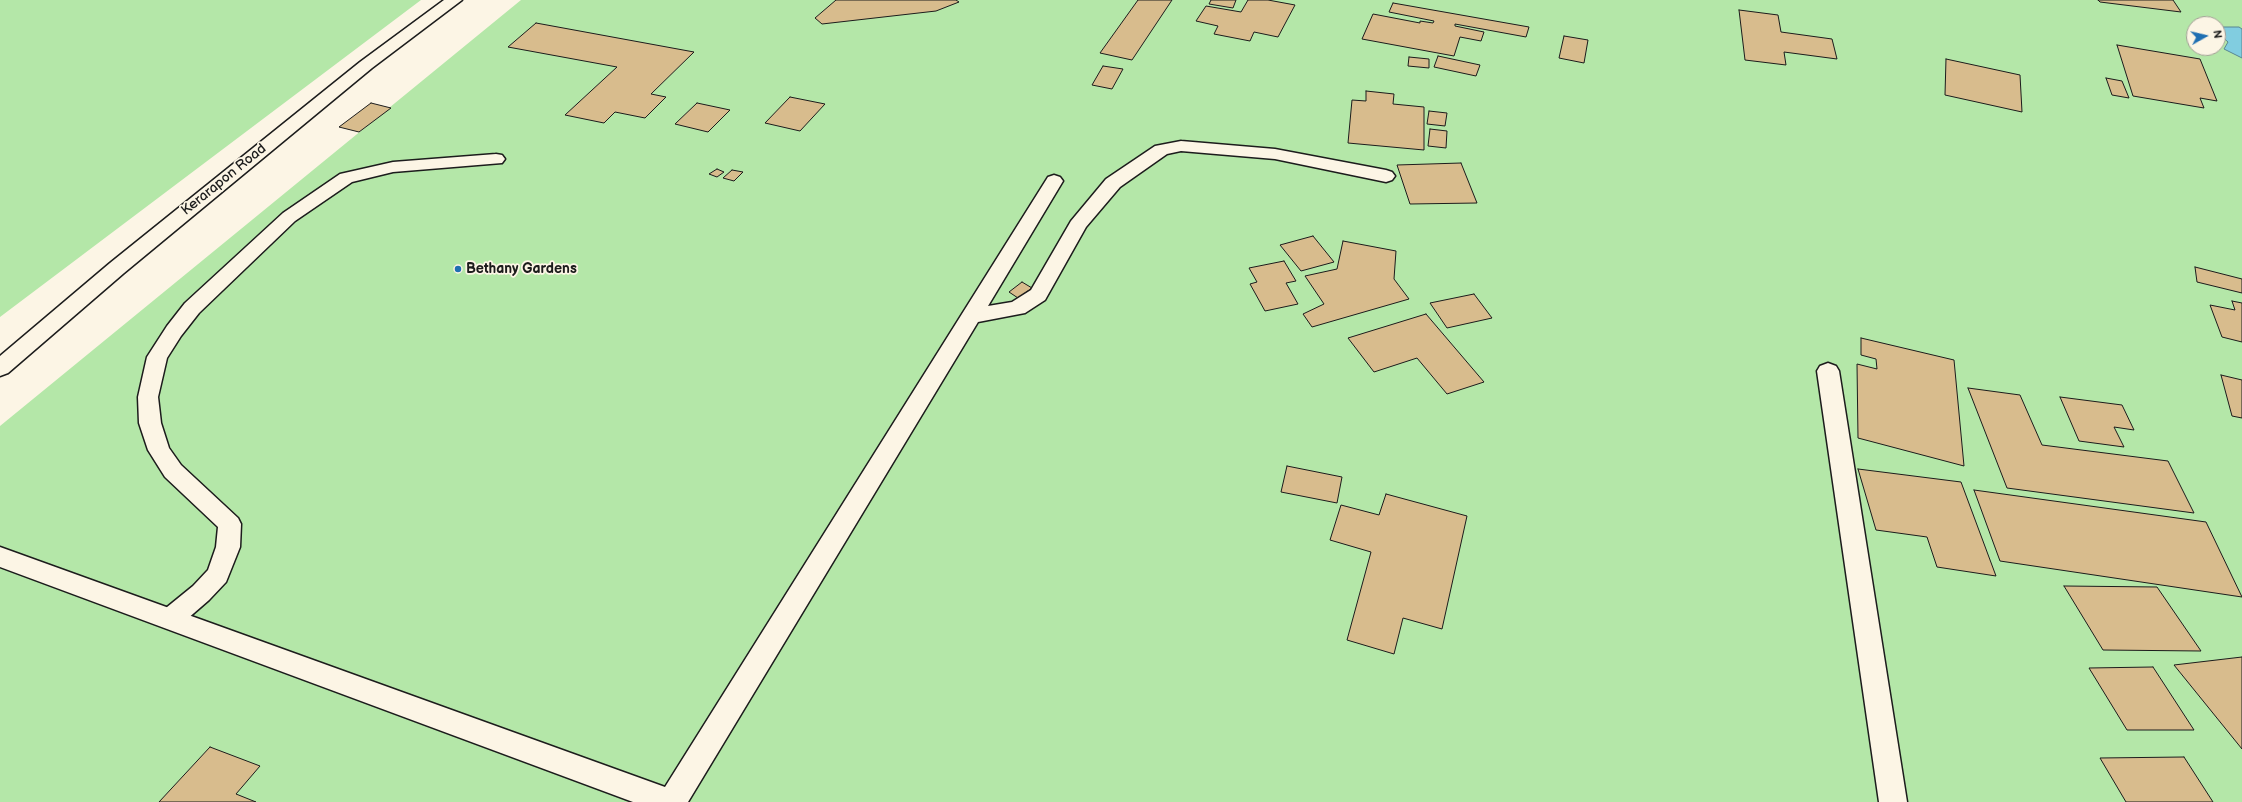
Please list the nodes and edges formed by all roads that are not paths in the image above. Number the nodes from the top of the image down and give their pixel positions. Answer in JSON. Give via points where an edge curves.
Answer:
{"nodes":[{"id":1,"x":454,"y":0,"type":"edge"},
{"id":2,"x":496,"y":160,"type":"dead end"},
{"id":3,"x":1386,"y":176,"type":"dead end"},
{"id":4,"x":1054,"y":181,"type":"dead end"},
{"id":5,"x":971,"y":316,"type":"junction"},
{"id":6,"x":0,"y":368,"type":"edge"},
{"id":7,"x":1828,"y":371,"type":"dead end"},
{"id":8,"x":0,"y":557,"type":"edge"},
{"id":9,"x":170,"y":619,"type":"junction"},
{"id":10,"x":671,"y":802,"type":"edge"},
{"id":11,"x":1893,"y":802,"type":"edge"}],
"edges":[{"from":1,"to":6,"type":"street","name":"Kerarapon Road","via":[[366,65],[117,268]]},
{"from":2,"to":9,"type":"lane","via":[[393,167],[346,178],[289,217],[192,308],[174,331],[157,357],[148,397],[150,423],[159,450],[173,471],[230,524],[228,547],[218,575]]},
{"from":3,"to":5,"type":"street","via":[[1275,154],[1181,146],[1161,150],[1113,183],[1078,226],[1038,295],[1018,308]]},
{"from":4,"to":5,"type":"street"},
{"from":5,"to":10,"type":"street"},
{"from":7,"to":11,"type":"street"},
{"from":8,"to":9,"type":"street"},
{"from":9,"to":10,"type":"street"}]}
